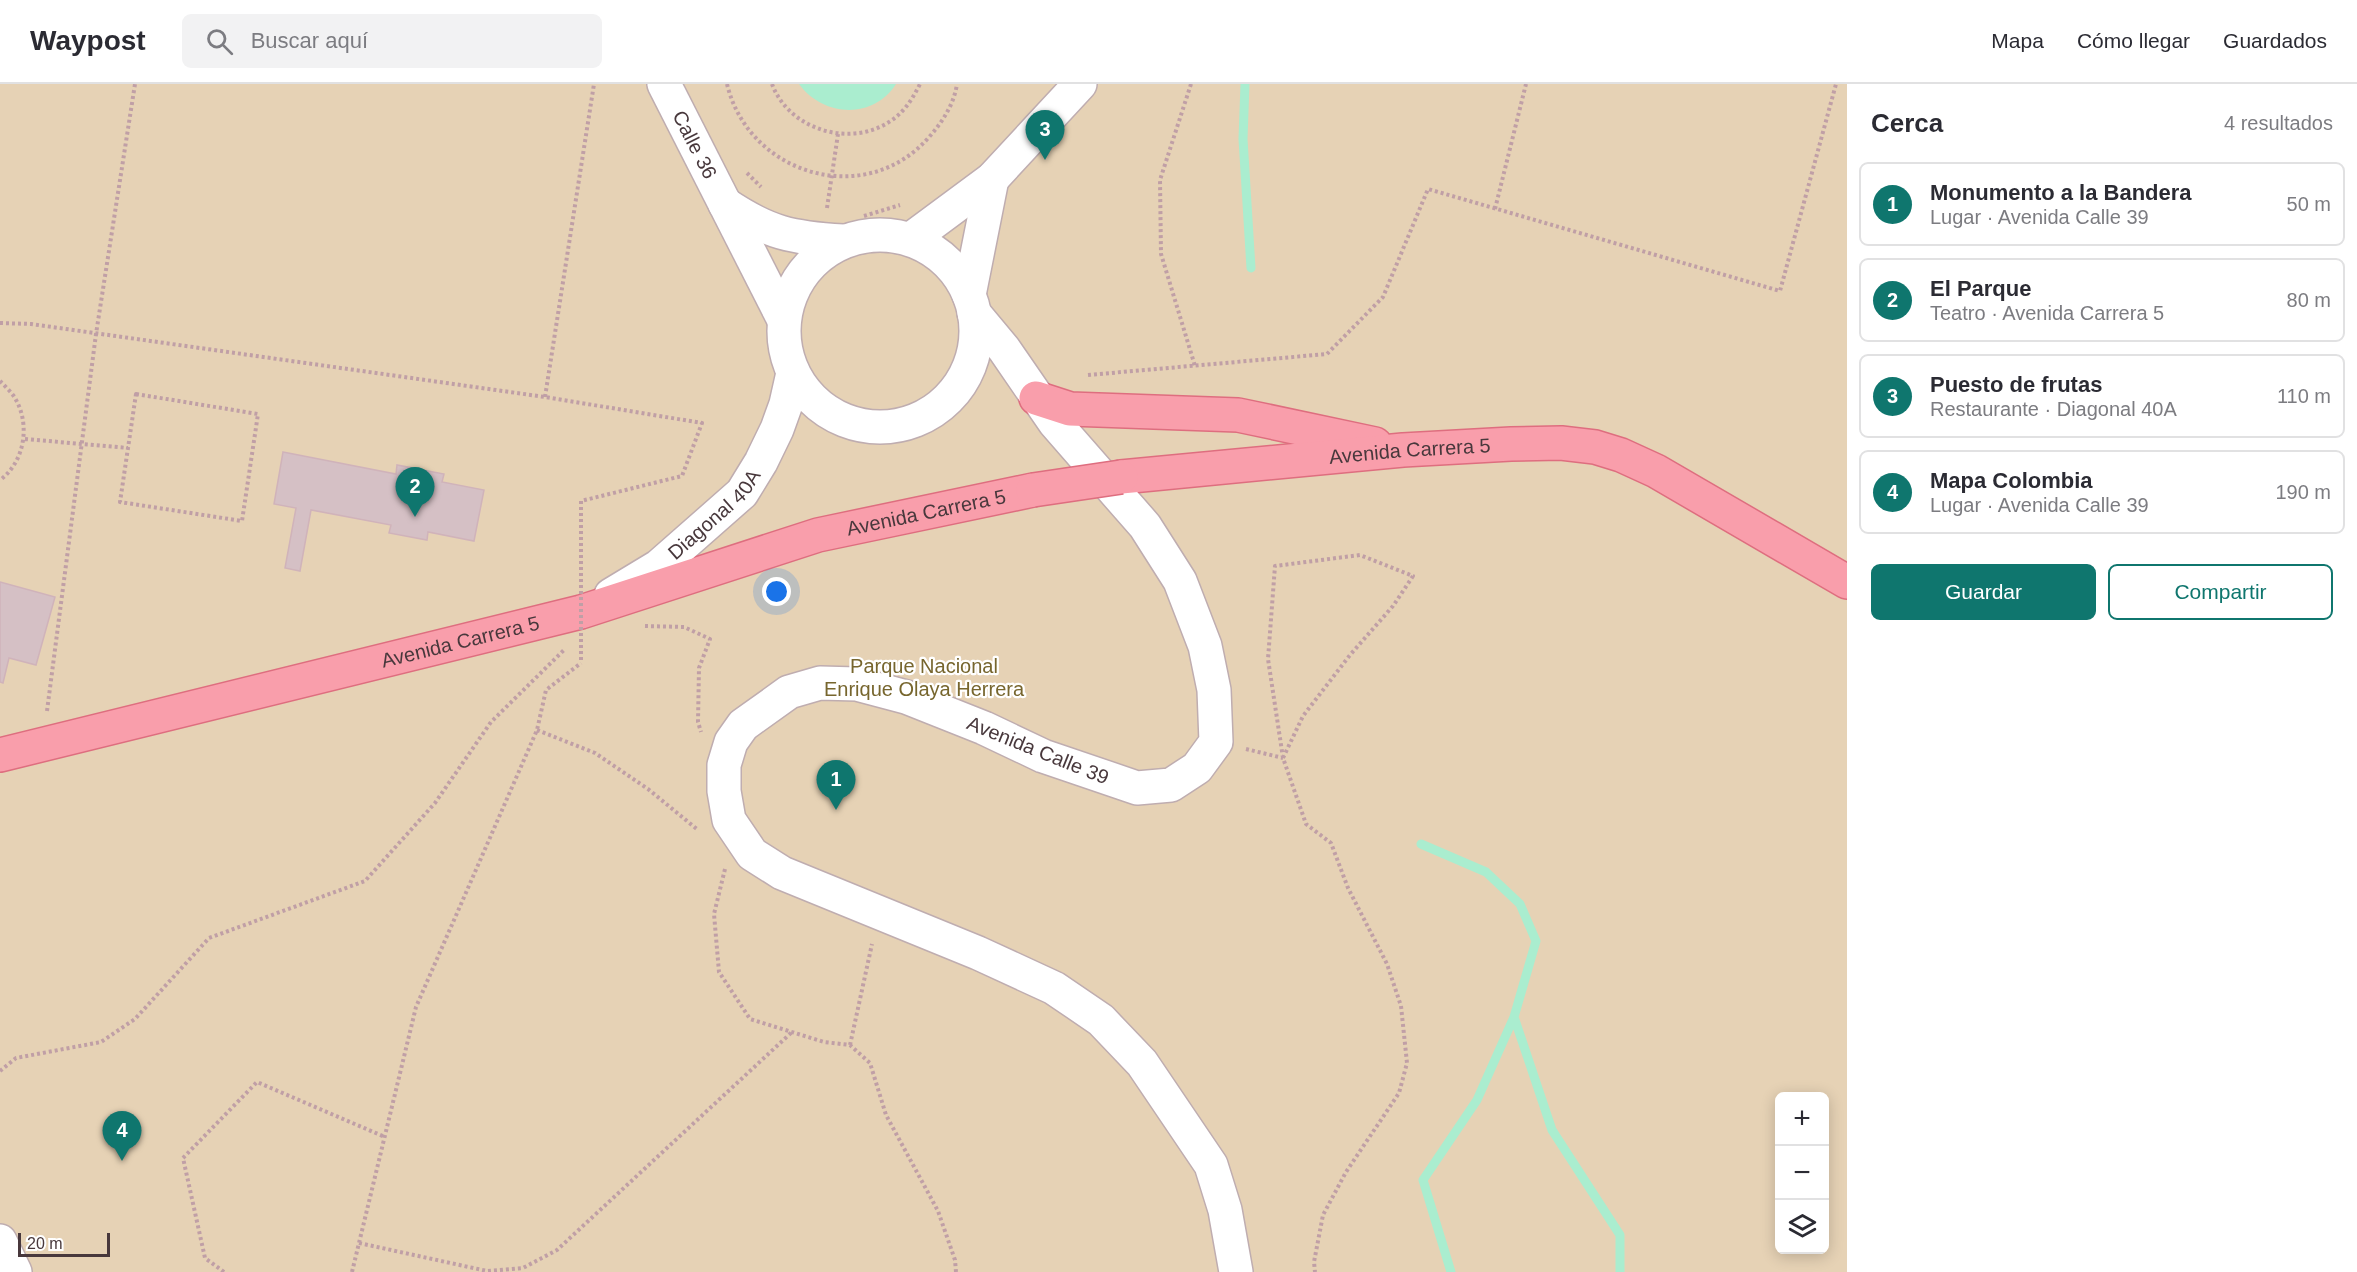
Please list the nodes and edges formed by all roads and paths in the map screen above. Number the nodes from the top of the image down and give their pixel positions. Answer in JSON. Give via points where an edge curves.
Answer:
{"nodes":[{"id":1,"x":135,"y":84,"type":"edge"},
{"id":2,"x":594,"y":84,"type":"edge"},
{"id":3,"x":664,"y":84,"type":"edge"},
{"id":4,"x":727,"y":84,"type":"edge"},
{"id":5,"x":771,"y":84,"type":"edge"},
{"id":6,"x":920,"y":84,"type":"edge"},
{"id":7,"x":957,"y":84,"type":"edge"},
{"id":8,"x":1080,"y":84,"type":"edge"},
{"id":9,"x":1191,"y":84,"type":"edge"},
{"id":10,"x":1526,"y":84,"type":"edge"},
{"id":11,"x":1836,"y":84,"type":"edge"},
{"id":12,"x":838,"y":134,"type":"junction"},
{"id":13,"x":740,"y":167,"type":"dead end"},
{"id":14,"x":831,"y":176,"type":"junction"},
{"id":15,"x":992,"y":179,"type":"junction"},
{"id":16,"x":763,"y":189,"type":"dead end"},
{"id":17,"x":906,"y":201,"type":"dead end"},
{"id":18,"x":725,"y":204,"type":"junction"},
{"id":19,"x":1495,"y":209,"type":"junction"},
{"id":20,"x":841,"y":232,"type":"junction"},
{"id":21,"x":911,"y":239,"type":"junction"},
{"id":22,"x":972,"y":304,"type":"junction"},
{"id":23,"x":784,"y":320,"type":"junction"},
{"id":24,"x":0,"y":323,"type":"edge"},
{"id":25,"x":96,"y":334,"type":"junction"},
{"id":26,"x":1195,"y":366,"type":"junction"},
{"id":27,"x":793,"y":373,"type":"junction"},
{"id":28,"x":1081,"y":376,"type":"dead end"},
{"id":29,"x":0,"y":381,"type":"edge"},
{"id":30,"x":545,"y":397,"type":"junction"},
{"id":31,"x":1036,"y":398,"type":"junction"},
{"id":32,"x":25,"y":439,"type":"junction"},
{"id":33,"x":81,"y":443,"type":"junction"},
{"id":34,"x":128,"y":448,"type":"junction"},
{"id":35,"x":1403,"y":450,"type":"junction"},
{"id":36,"x":0,"y":480,"type":"edge"},
{"id":37,"x":1847,"y":582,"type":"edge"},
{"id":38,"x":641,"y":626,"type":"dead end"},
{"id":39,"x":580,"y":630,"type":"junction"},
{"id":40,"x":566,"y":649,"type":"dead end"},
{"id":41,"x":537,"y":729,"type":"junction"},
{"id":42,"x":701,"y":733,"type":"dead end"},
{"id":43,"x":1216,"y":742,"type":"junction"},
{"id":44,"x":15,"y":748,"type":"edge"},
{"id":45,"x":1283,"y":758,"type":"junction"},
{"id":46,"x":715,"y":827,"type":"junction"},
{"id":47,"x":879,"y":912,"type":"junction"},
{"id":48,"x":792,"y":1032,"type":"junction"},
{"id":49,"x":850,"y":1046,"type":"junction"},
{"id":50,"x":0,"y":1071,"type":"edge"},
{"id":51,"x":385,"y":1137,"type":"junction"},
{"id":52,"x":0,"y":1241,"type":"edge"},
{"id":53,"x":359,"y":1243,"type":"junction"},
{"id":54,"x":15,"y":1272,"type":"edge"},
{"id":55,"x":224,"y":1272,"type":"edge"},
{"id":56,"x":352,"y":1272,"type":"edge"},
{"id":57,"x":956,"y":1272,"type":"edge"},
{"id":58,"x":1236,"y":1272,"type":"edge"},
{"id":59,"x":1315,"y":1272,"type":"edge"}],
"edges":[{"from":1,"to":25,"type":"path"},
{"from":2,"to":30,"type":"path"},
{"from":3,"to":18,"type":"street","name":"Calle 36"},
{"from":4,"to":14,"type":"path","via":[[730,100],[746,129],[770,153],[799,169]]},
{"from":5,"to":12,"type":"path","via":[[791,113],[813,127]]},
{"from":6,"to":12,"type":"path","via":[[911,102],[891,121],[865,132]]},
{"from":7,"to":14,"type":"path","via":[[941,124],[920,148],[894,165],[863,175]]},
{"from":8,"to":15,"type":"street"},
{"from":9,"to":26,"type":"path","via":[[1160,180],[1161,254]]},
{"from":10,"to":19,"type":"path"},
{"from":11,"to":19,"type":"path","via":[[1780,291]]},
{"from":12,"to":14,"type":"path"},
{"from":13,"to":16,"type":"path"},
{"from":14,"to":20,"type":"path"},
{"from":15,"to":21,"type":"street"},
{"from":15,"to":22,"type":"street"},
{"from":17,"to":20,"type":"path"},
{"from":18,"to":20,"type":"street","name":"Calle 36","via":[[751,222],[798,238]]},
{"from":18,"to":23,"type":"street","name":"Calle 36"},
{"from":19,"to":26,"type":"path","via":[[1428,189],[1383,297],[1327,354]]},
{"from":20,"to":21,"type":"street"},
{"from":20,"to":23,"type":"street","via":[[797,281]]},
{"from":21,"to":22,"type":"street","via":[[946,261],[960,277]]},
{"from":22,"to":27,"type":"street","via":[[976,337],[963,381],[931,413],[910,423],[887,428],[842,420],[805,392]]},
{"from":22,"to":31,"type":"street"},
{"from":23,"to":27,"type":"street","via":[[787,356]]},
{"from":24,"to":25,"type":"path"},
{"from":25,"to":30,"type":"path"},
{"from":25,"to":33,"type":"path"},
{"from":26,"to":28,"type":"path"},
{"from":27,"to":39,"type":"street","name":"Diagonal 40A","via":[[777,429],[742,493]]},
{"from":29,"to":32,"type":"path","via":[[14,396]]},
{"from":30,"to":41,"type":"path","bridge":true,"via":[[702,423],[682,476],[581,501],[581,663],[546,690]]},
{"from":31,"to":35,"type":"main road","via":[[1070,409],[1238,415]]},
{"from":31,"to":43,"type":"street","via":[[1145,526],[1180,581],[1205,646],[1214,690]]},
{"from":32,"to":33,"type":"path"},
{"from":32,"to":36,"type":"path","via":[[18,459]]},
{"from":33,"to":34,"type":"path"},
{"from":33,"to":44,"type":"path"},
{"from":34,"to":34,"type":"path","via":[[136,394],[258,414],[242,521],[120,502]]},
{"from":35,"to":37,"type":"main road","name":"Avenida Carrera 5","via":[[1561,443],[1622,455]]},
{"from":35,"to":39,"type":"main road","name":"Avenida Carrera 5","bridge":true,"via":[[1121,477],[1033,490],[818,535]]},
{"from":38,"to":42,"type":"path","via":[[684,627],[710,639],[699,668]]},
{"from":39,"to":44,"type":"main road","name":"Avenida Carrera 5"},
{"from":40,"to":50,"type":"path","via":[[491,722],[435,803],[365,881],[209,938],[135,1018],[101,1042],[16,1058]]},
{"from":41,"to":46,"type":"path","via":[[595,753]]},
{"from":41,"to":51,"type":"path","via":[[416,1007]]},
{"from":43,"to":45,"type":"path"},
{"from":43,"to":46,"type":"street","name":"Avenida Calle 39","via":[[1197,768],[1171,785],[1137,788],[1043,756],[906,697],[857,684],[820,683],[789,692],[743,725],[731,742],[724,765],[724,791]]},
{"from":45,"to":45,"type":"path","via":[[1303,716],[1413,576],[1360,555],[1275,566],[1268,659]]},
{"from":45,"to":59,"type":"path","via":[[1305,824],[1331,843],[1348,888],[1387,964],[1401,1006],[1407,1063],[1399,1093],[1346,1172],[1323,1215]]},
{"from":46,"to":47,"type":"street","name":"Avenida Calle 39","via":[[782,873]]},
{"from":46,"to":48,"type":"path","via":[[728,856],[714,914],[719,972],[750,1019]]},
{"from":47,"to":49,"type":"path"},
{"from":47,"to":58,"type":"street","name":"Avenida Calle 39","via":[[1054,988],[1101,1020],[1142,1063],[1211,1165],[1225,1210]]},
{"from":48,"to":49,"type":"path"},
{"from":48,"to":53,"type":"path","via":[[557,1250],[523,1268],[487,1271]]},
{"from":49,"to":57,"type":"path","via":[[870,1063],[886,1115],[938,1210],[956,1260]]},
{"from":51,"to":53,"type":"path"},
{"from":51,"to":55,"type":"path","via":[[257,1082],[183,1158],[205,1258]]},
{"from":52,"to":54,"type":"street"},
{"from":53,"to":56,"type":"path"}]}
